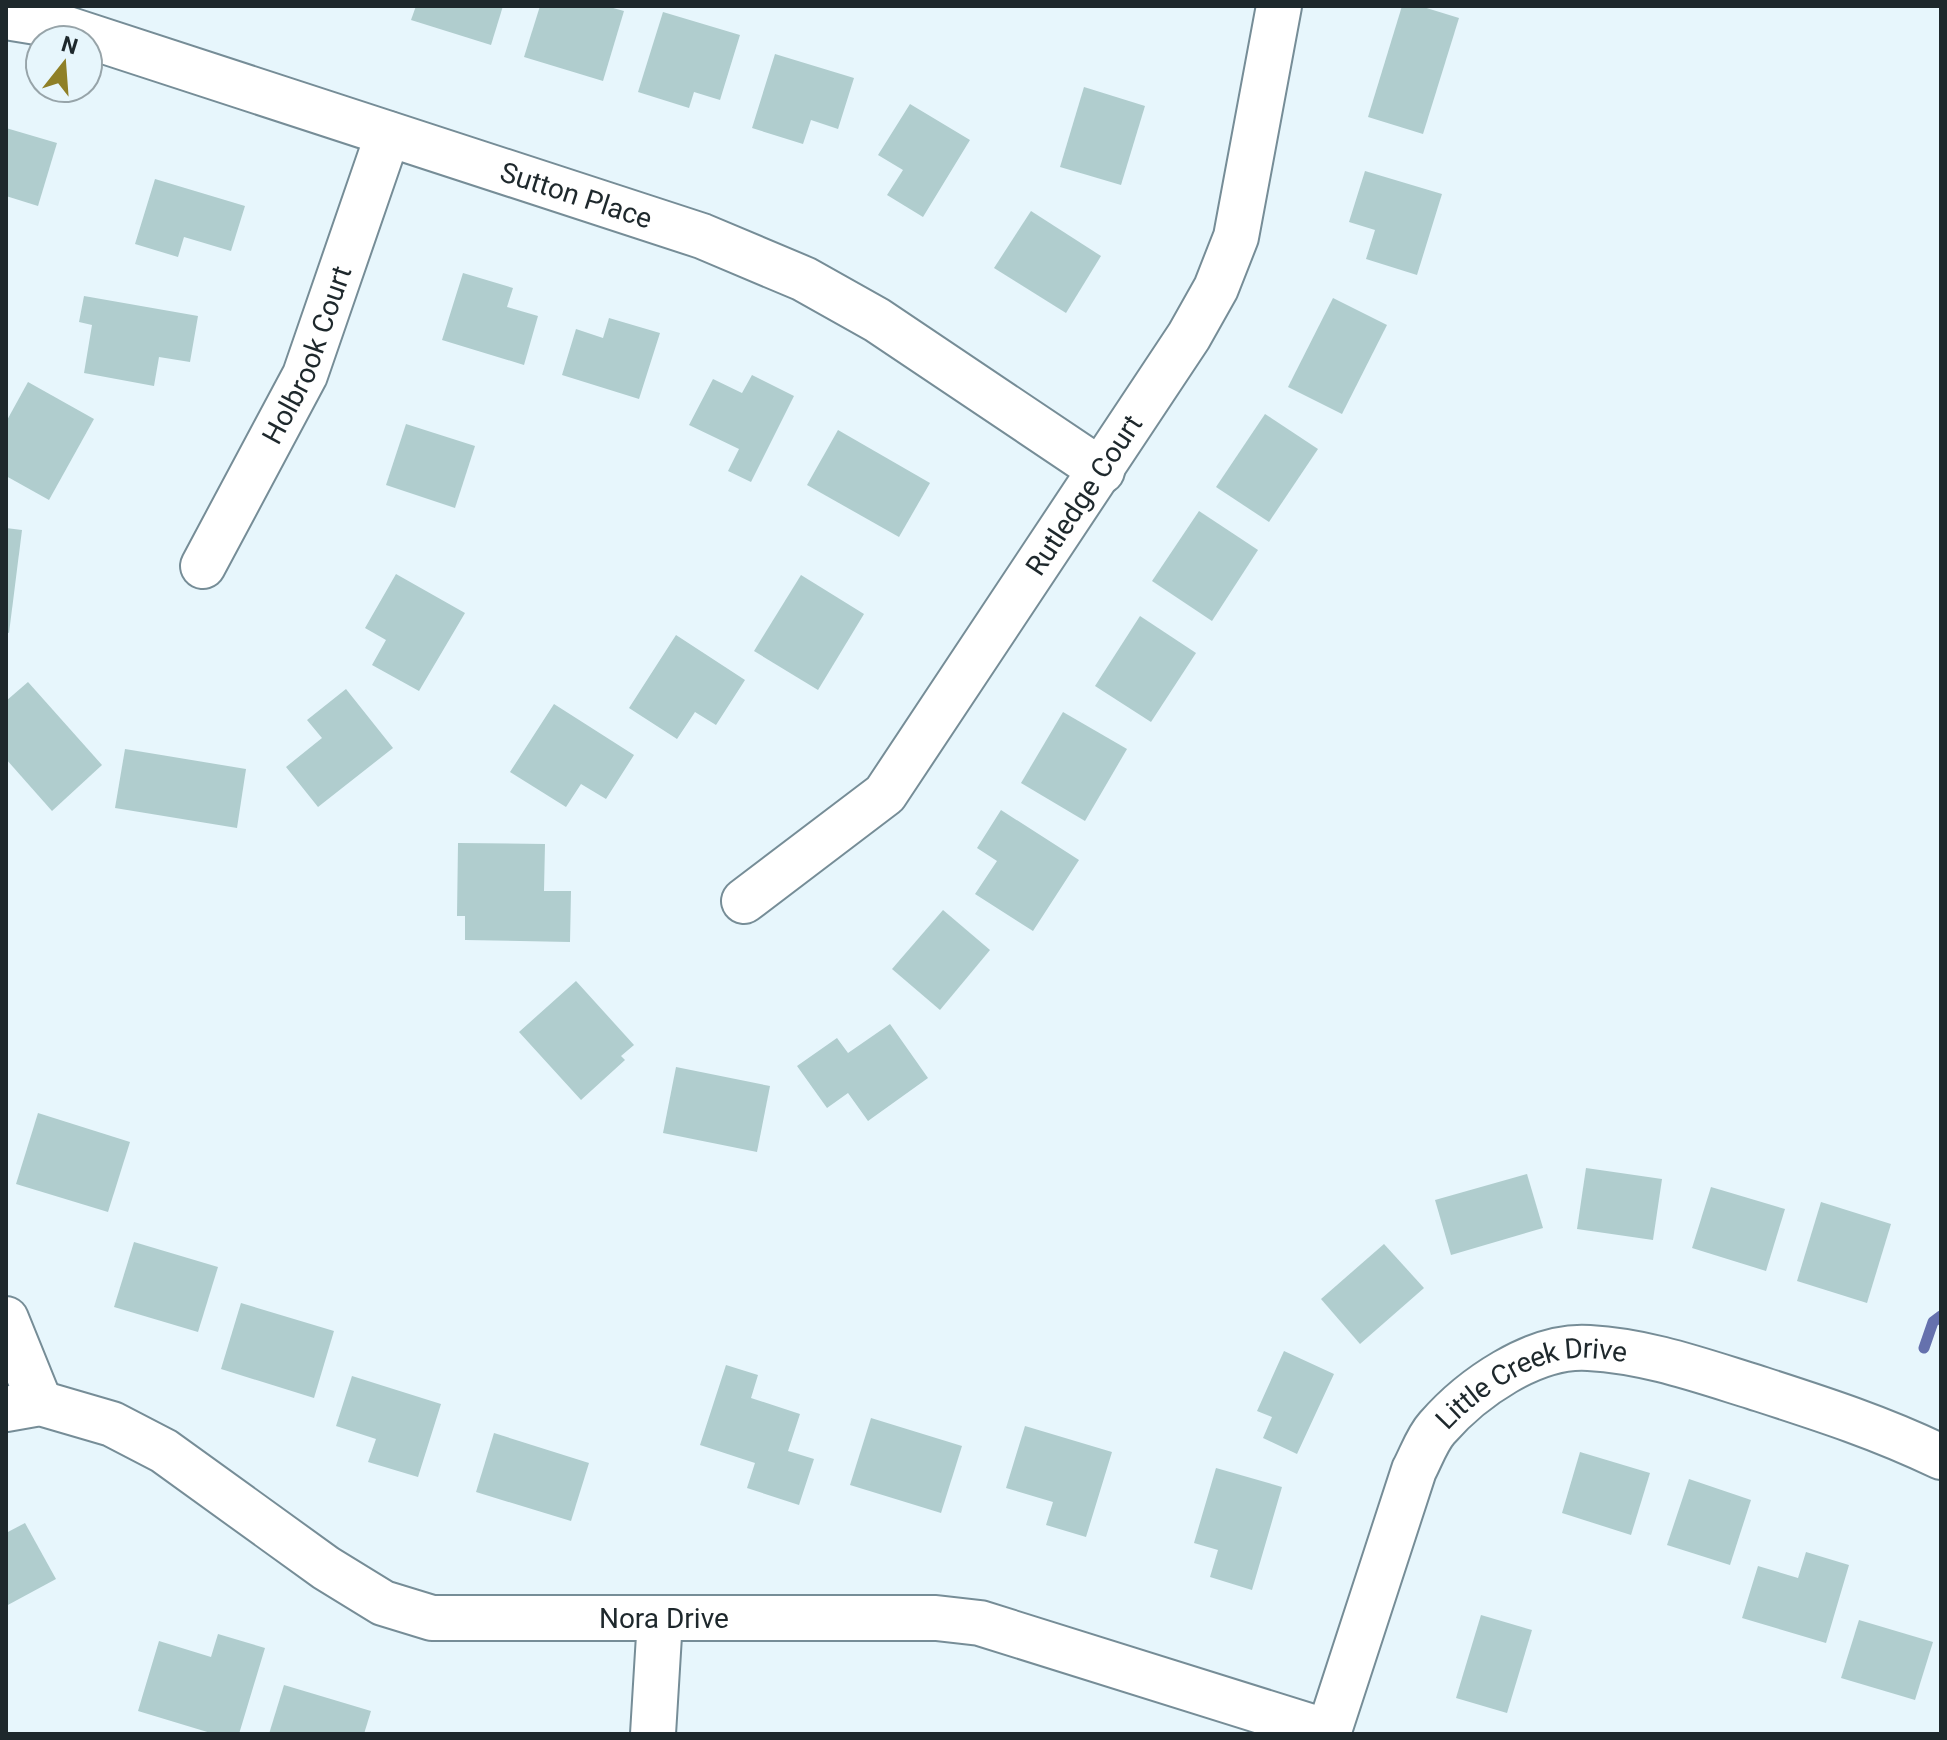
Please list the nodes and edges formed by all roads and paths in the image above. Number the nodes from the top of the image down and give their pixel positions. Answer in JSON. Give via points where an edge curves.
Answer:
{"nodes":[{"id":1,"x":1279,"y":6,"type":"edge"},
{"id":2,"x":6,"y":17,"type":"edge"},
{"id":3,"x":388,"y":134,"type":"junction"},
{"id":4,"x":1102,"y":471,"type":"junction"},
{"id":5,"x":203,"y":566,"type":"dead end"},
{"id":6,"x":744,"y":901,"type":"dead end"},
{"id":7,"x":6,"y":1319,"type":"edge"},
{"id":8,"x":23,"y":1406,"type":"edge"},
{"id":9,"x":1941,"y":1457,"type":"edge"},
{"id":10,"x":660,"y":1619,"type":"junction"},
{"id":11,"x":1328,"y":1733,"type":"edge"},
{"id":12,"x":653,"y":1734,"type":"edge"}],
"edges":[{"from":1,"to":4,"type":"street","name":"Rutledge Court","via":[[1236,237],[1189,336]]},
{"from":2,"to":3,"type":"street","name":"Sutton Place","via":[[55,25]]},
{"from":3,"to":4,"type":"street","name":"Sutton Place","via":[[702,236],[804,279],[877,320]]},
{"from":3,"to":5,"type":"street","name":"Holbrook Court","via":[[305,375]]},
{"from":4,"to":6,"type":"street","name":"Rutledge Court","via":[[885,794]]},
{"from":7,"to":8,"type":"street","name":"Nora Drive"},
{"from":8,"to":10,"type":"street","name":"Nora Drive","via":[[112,1424],[164,1451],[383,1603],[432,1618]]},
{"from":9,"to":11,"type":"street","name":"Little Creek Drive","via":[[1880,1427],[1659,1357],[1585,1347],[1503,1372],[1471,1394],[1435,1430],[1414,1470]]},
{"from":10,"to":11,"type":"street","name":"Nora Drive","via":[[936,1618],[980,1623]]},
{"from":10,"to":12,"type":"street"}]}
